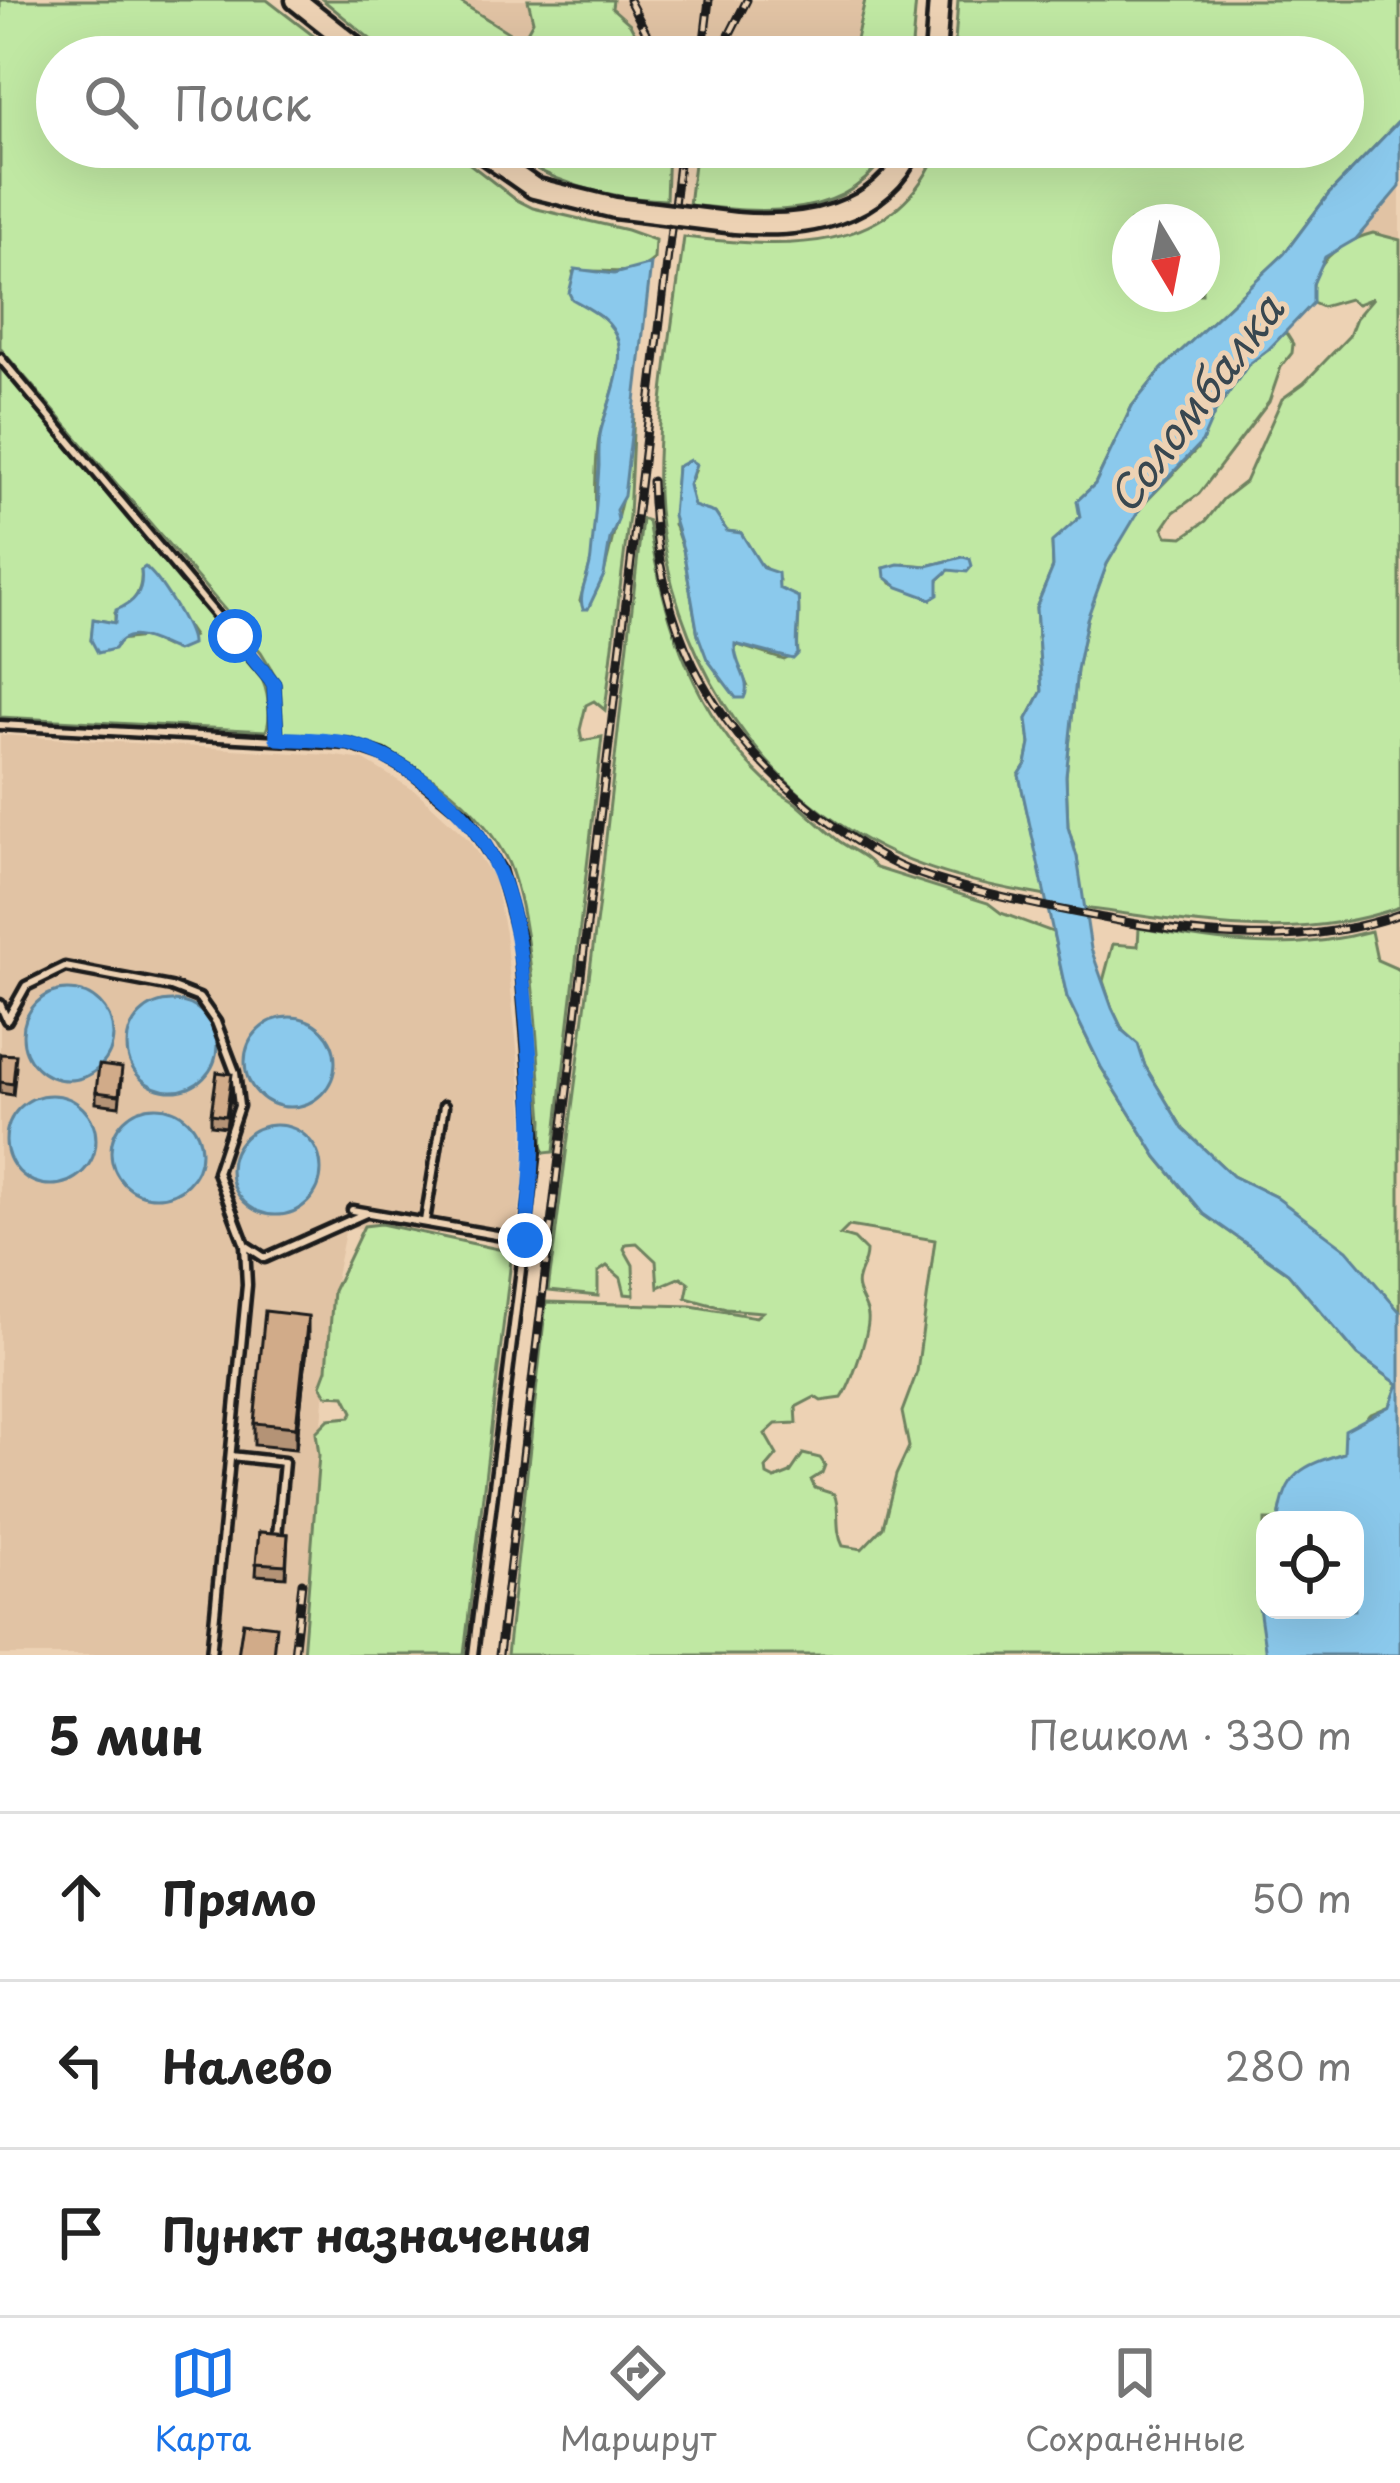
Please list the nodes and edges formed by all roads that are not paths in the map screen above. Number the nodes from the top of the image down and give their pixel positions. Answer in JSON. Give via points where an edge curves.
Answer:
{"nodes":[{"id":1,"x":296,"y":0,"type":"edge"},
{"id":2,"x":939,"y":0,"type":"edge"},
{"id":3,"x":343,"y":36,"type":"edge"},
{"id":4,"x":936,"y":36,"type":"edge"},
{"id":5,"x":505,"y":168,"type":"edge"},
{"id":6,"x":897,"y":168,"type":"edge"},
{"id":7,"x":0,"y":358,"type":"edge"},
{"id":8,"x":0,"y":725,"type":"edge"},
{"id":9,"x":277,"y":738,"type":"junction"},
{"id":10,"x":0,"y":1004,"type":"edge"},
{"id":11,"x":444,"y":1106,"type":"dead end"},
{"id":12,"x":352,"y":1210,"type":"dead end"},
{"id":13,"x":366,"y":1213,"type":"junction"},
{"id":14,"x":425,"y":1221,"type":"junction"},
{"id":15,"x":525,"y":1240,"type":"junction"},
{"id":16,"x":245,"y":1245,"type":"junction"},
{"id":17,"x":230,"y":1456,"type":"junction"},
{"id":18,"x":277,"y":1540,"type":"edge"},
{"id":19,"x":211,"y":1655,"type":"edge"},
{"id":20,"x":473,"y":1655,"type":"edge"}],
"edges":[{"from":1,"to":3,"type":"main road"},
{"from":2,"to":4,"type":"main road"},
{"from":5,"to":6,"type":"main road","bridge":true,"via":[[534,188],[616,208],[784,225],[846,211],[883,188]]},
{"from":7,"to":9,"type":"lane","via":[[274,684]]},
{"from":8,"to":9,"type":"lane"},
{"from":9,"to":15,"type":"lane","via":[[350,744],[413,772],[466,816],[500,870],[519,940],[535,1117]]},
{"from":10,"to":16,"type":"lane","via":[[7,1020],[26,986],[65,968],[199,998],[235,1072],[239,1106],[217,1172]]},
{"from":11,"to":14,"type":"lane"},
{"from":12,"to":13,"type":"lane"},
{"from":13,"to":14,"type":"lane"},
{"from":13,"to":16,"type":"lane","via":[[265,1258]]},
{"from":14,"to":15,"type":"lane"},
{"from":15,"to":20,"type":"lane"},
{"from":16,"to":17,"type":"lane"},
{"from":17,"to":18,"type":"lane","via":[[284,1462]]},
{"from":17,"to":19,"type":"lane"}]}
